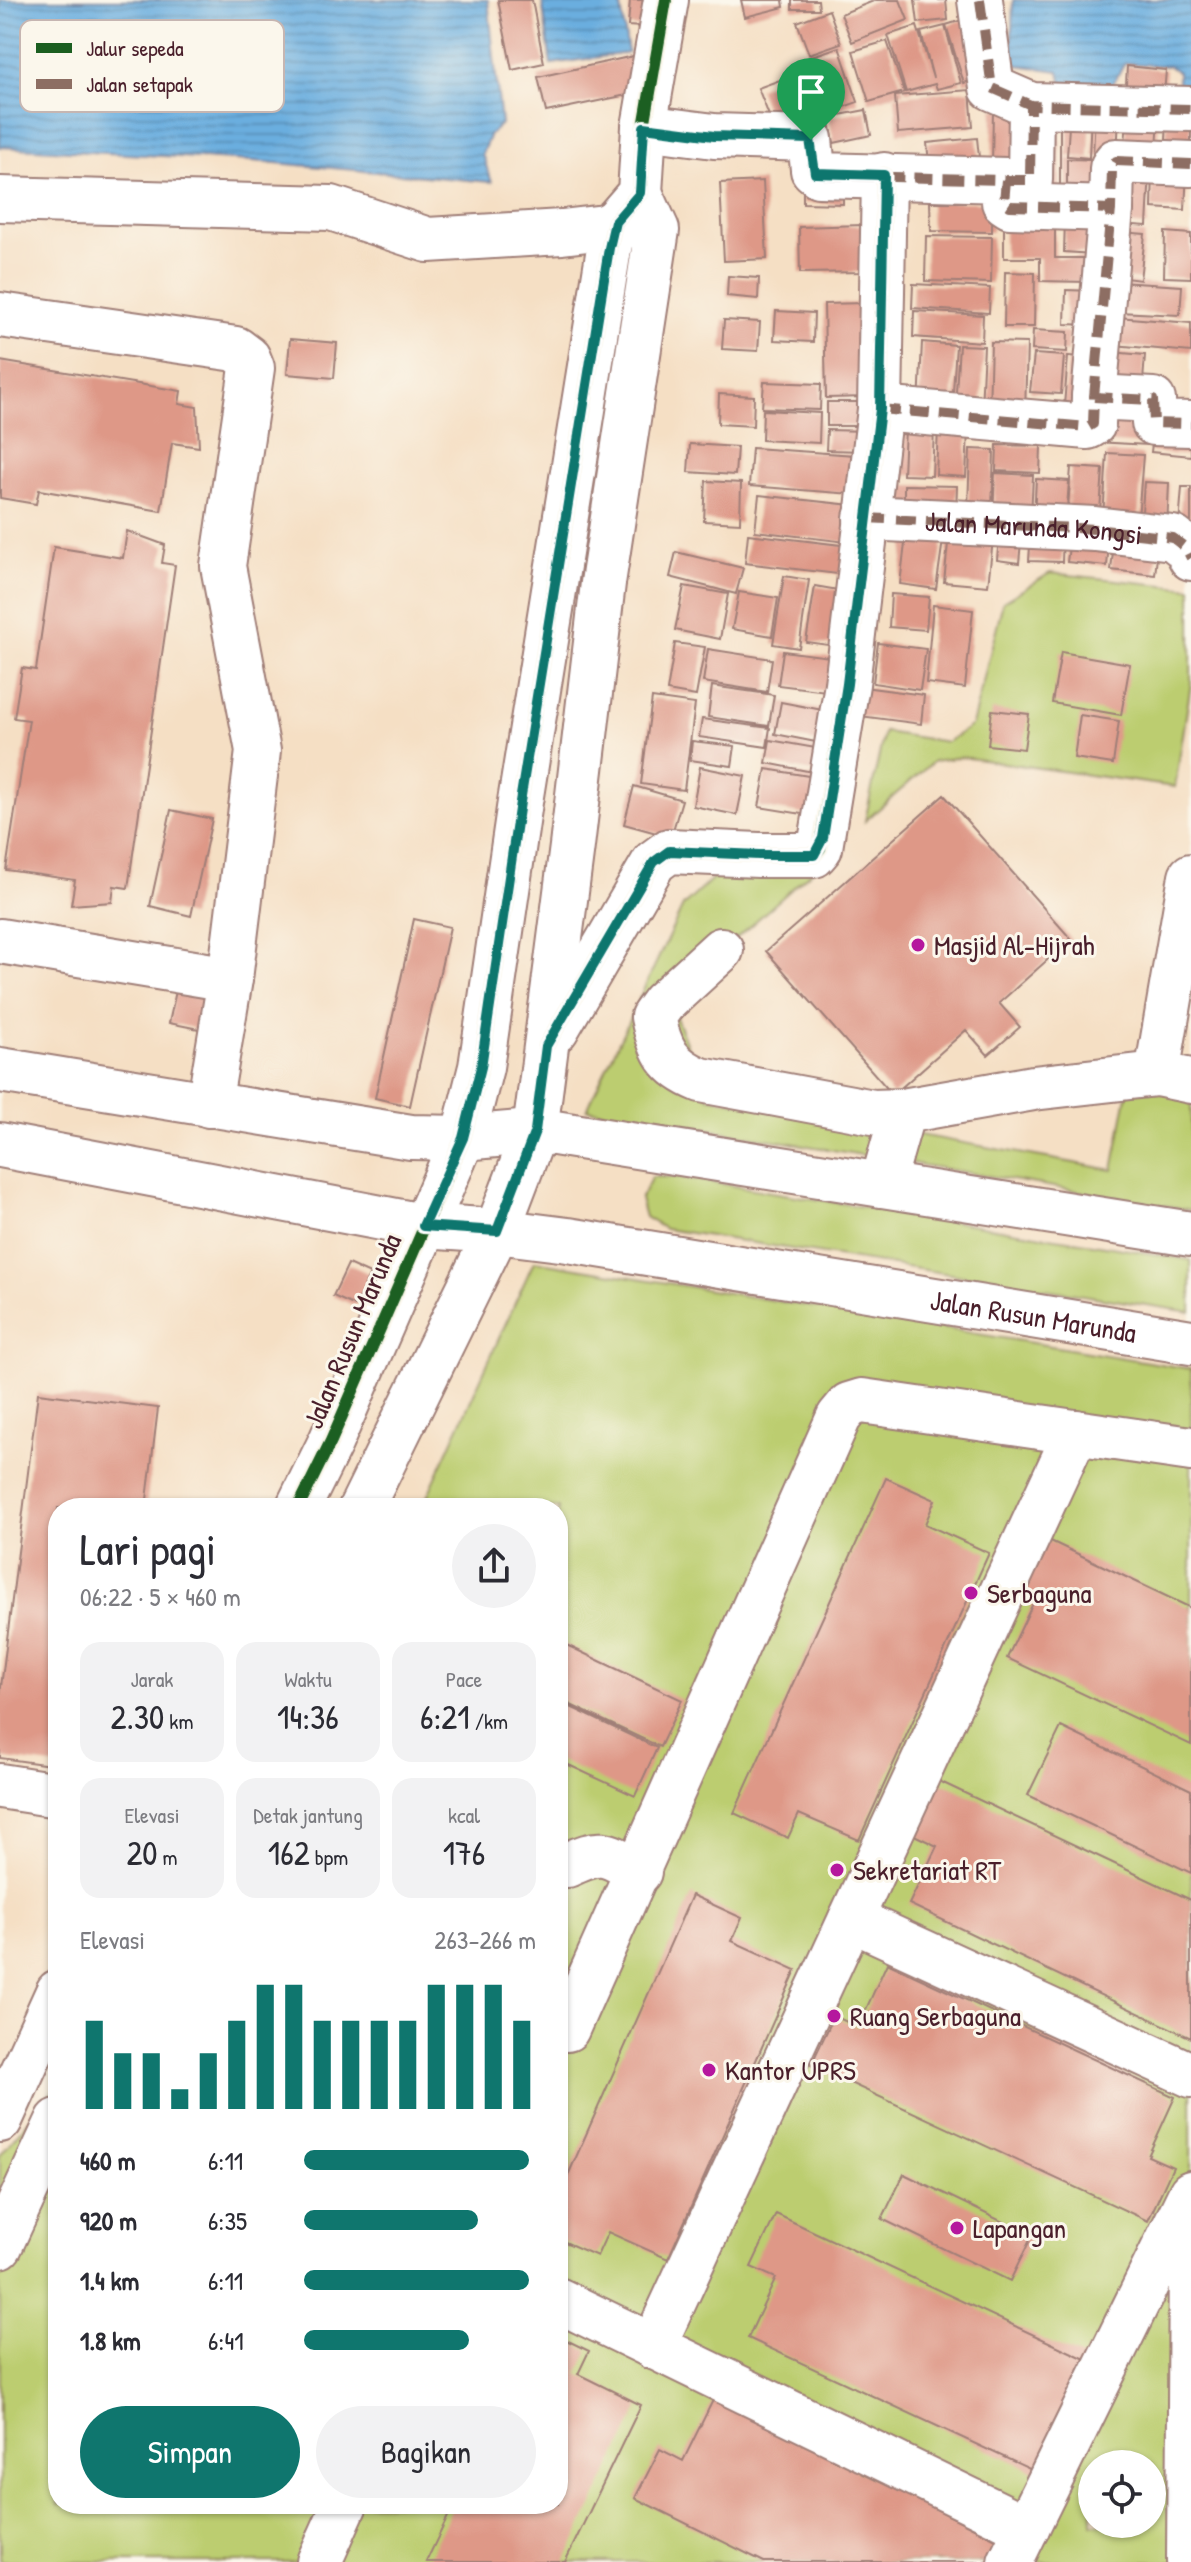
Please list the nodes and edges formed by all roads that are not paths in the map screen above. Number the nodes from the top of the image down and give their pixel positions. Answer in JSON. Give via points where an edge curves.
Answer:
{"nodes":[{"id":1,"x":666,"y":0,"type":"edge"},
{"id":2,"x":980,"y":0,"type":"edge"},
{"id":3,"x":1031,"y":105,"type":"junction"},
{"id":4,"x":1191,"y":109,"type":"edge"},
{"id":5,"x":644,"y":127,"type":"junction"},
{"id":6,"x":1191,"y":164,"type":"edge"},
{"id":7,"x":884,"y":175,"type":"junction"},
{"id":8,"x":1006,"y":180,"type":"junction"},
{"id":9,"x":0,"y":199,"type":"edge"},
{"id":10,"x":1111,"y":209,"type":"junction"},
{"id":11,"x":637,"y":215,"type":"junction"},
{"id":12,"x":0,"y":315,"type":"edge"},
{"id":13,"x":1094,"y":397,"type":"junction"},
{"id":14,"x":880,"y":409,"type":"junction"},
{"id":15,"x":1191,"y":424,"type":"edge"},
{"id":16,"x":866,"y":518,"type":"junction"},
{"id":17,"x":1191,"y":558,"type":"edge"},
{"id":18,"x":1191,"y":876,"type":"edge"},
{"id":19,"x":0,"y":941,"type":"edge"},
{"id":20,"x":721,"y":950,"type":"dead end"},
{"id":21,"x":230,"y":979,"type":"junction"},
{"id":22,"x":546,"y":1046,"type":"junction"},
{"id":23,"x":0,"y":1070,"type":"edge"},
{"id":24,"x":1174,"y":1078,"type":"edge"},
{"id":25,"x":209,"y":1105,"type":"junction"},
{"id":26,"x":903,"y":1111,"type":"junction"},
{"id":27,"x":535,"y":1131,"type":"junction"},
{"id":28,"x":463,"y":1138,"type":"junction"},
{"id":29,"x":0,"y":1145,"type":"edge"},
{"id":30,"x":882,"y":1185,"type":"junction"},
{"id":31,"x":423,"y":1226,"type":"junction"},
{"id":32,"x":497,"y":1231,"type":"junction"},
{"id":33,"x":1191,"y":1234,"type":"edge"},
{"id":34,"x":1191,"y":1342,"type":"edge"},
{"id":35,"x":1076,"y":1432,"type":"junction"},
{"id":36,"x":1191,"y":1449,"type":"edge"},
{"id":37,"x":303,"y":1498,"type":"edge"},
{"id":38,"x":366,"y":1498,"type":"edge"},
{"id":39,"x":0,"y":1786,"type":"edge"},
{"id":40,"x":48,"y":1793,"type":"edge"},
{"id":41,"x":568,"y":1866,"type":"edge"},
{"id":42,"x":639,"y":1872,"type":"junction"},
{"id":43,"x":851,"y":1919,"type":"junction"},
{"id":44,"x":48,"y":2014,"type":"edge"},
{"id":45,"x":568,"y":2020,"type":"edge"},
{"id":46,"x":1191,"y":2075,"type":"edge"},
{"id":47,"x":0,"y":2120,"type":"edge"},
{"id":48,"x":48,"y":2143,"type":"edge"},
{"id":49,"x":1191,"y":2193,"type":"edge"},
{"id":50,"x":0,"y":2246,"type":"edge"},
{"id":51,"x":1191,"y":2252,"type":"edge"},
{"id":52,"x":568,"y":2305,"type":"edge"},
{"id":53,"x":653,"y":2347,"type":"junction"},
{"id":54,"x":341,"y":2514,"type":"edge"},
{"id":55,"x":1019,"y":2545,"type":"edge"},
{"id":56,"x":319,"y":2562,"type":"edge"},
{"id":57,"x":1189,"y":2562,"type":"edge"}],
"edges":[{"from":1,"to":5,"type":"street","name":"Jalan Rusun Marunda"},
{"from":2,"to":3,"type":"street","via":[[992,88]]},
{"from":3,"to":4,"type":"street"},
{"from":3,"to":8,"type":"street","via":[[1030,180]]},
{"from":5,"to":7,"type":"street","via":[[810,139],[815,173]]},
{"from":5,"to":11,"type":"street","name":"Jalan Rusun Marunda"},
{"from":6,"to":10,"type":"street","via":[[1116,161]]},
{"from":7,"to":8,"type":"street"},
{"from":7,"to":14,"type":"street"},
{"from":8,"to":10,"type":"street","via":[[1004,202],[1010,206]]},
{"from":9,"to":11,"type":"street","via":[[331,208],[428,240],[605,227]]},
{"from":10,"to":13,"type":"street"},
{"from":11,"to":22,"type":"street","via":[[603,583]]},
{"from":11,"to":28,"type":"street","name":"Jalan Rusun Marunda","via":[[523,787],[481,1067]]},
{"from":12,"to":21,"type":"street","via":[[236,349],[252,368],[223,566],[258,751]]},
{"from":13,"to":14,"type":"street","via":[[1093,424],[1088,427]]},
{"from":13,"to":15,"type":"street","via":[[1153,400],[1154,423]]},
{"from":14,"to":16,"type":"street"},
{"from":16,"to":17,"type":"street","name":"Jalan Marunda Kongsi","via":[[1173,538]]},
{"from":16,"to":22,"type":"street","via":[[847,684],[818,852],[662,853]]},
{"from":18,"to":24,"type":"street"},
{"from":19,"to":21,"type":"street"},
{"from":20,"to":26,"type":"street","via":[[653,1017],[667,1057],[681,1073],[873,1112]]},
{"from":21,"to":25,"type":"street"},
{"from":22,"to":27,"type":"street"},
{"from":23,"to":25,"type":"street"},
{"from":24,"to":26,"type":"street","via":[[1033,1088]]},
{"from":25,"to":28,"type":"street","via":[[411,1137]]},
{"from":26,"to":30,"type":"street"},
{"from":27,"to":28,"type":"street"},
{"from":27,"to":30,"type":"street"},
{"from":27,"to":32,"type":"street"},
{"from":28,"to":31,"type":"street","name":"Jalan Rusun Marunda"},
{"from":29,"to":31,"type":"street"},
{"from":30,"to":33,"type":"street"},
{"from":31,"to":32,"type":"street","name":"Jalan Rusun Marunda"},
{"from":31,"to":37,"type":"street","name":"Jalan Rusun Marunda"},
{"from":32,"to":34,"type":"street","name":"Jalan Rusun Marunda"},
{"from":32,"to":38,"type":"street"},
{"from":35,"to":36,"type":"street"},
{"from":35,"to":42,"type":"street","via":[[862,1401],[849,1405],[805,1492]]},
{"from":35,"to":43,"type":"street"},
{"from":39,"to":40,"type":"street"},
{"from":41,"to":42,"type":"street","via":[[595,1853]]},
{"from":42,"to":45,"type":"street"},
{"from":43,"to":46,"type":"street"},
{"from":43,"to":53,"type":"street"},
{"from":44,"to":47,"type":"street"},
{"from":48,"to":50,"type":"street"},
{"from":49,"to":55,"type":"street"},
{"from":51,"to":57,"type":"street"},
{"from":52,"to":53,"type":"street"},
{"from":53,"to":55,"type":"street"},
{"from":54,"to":56,"type":"street"}]}
